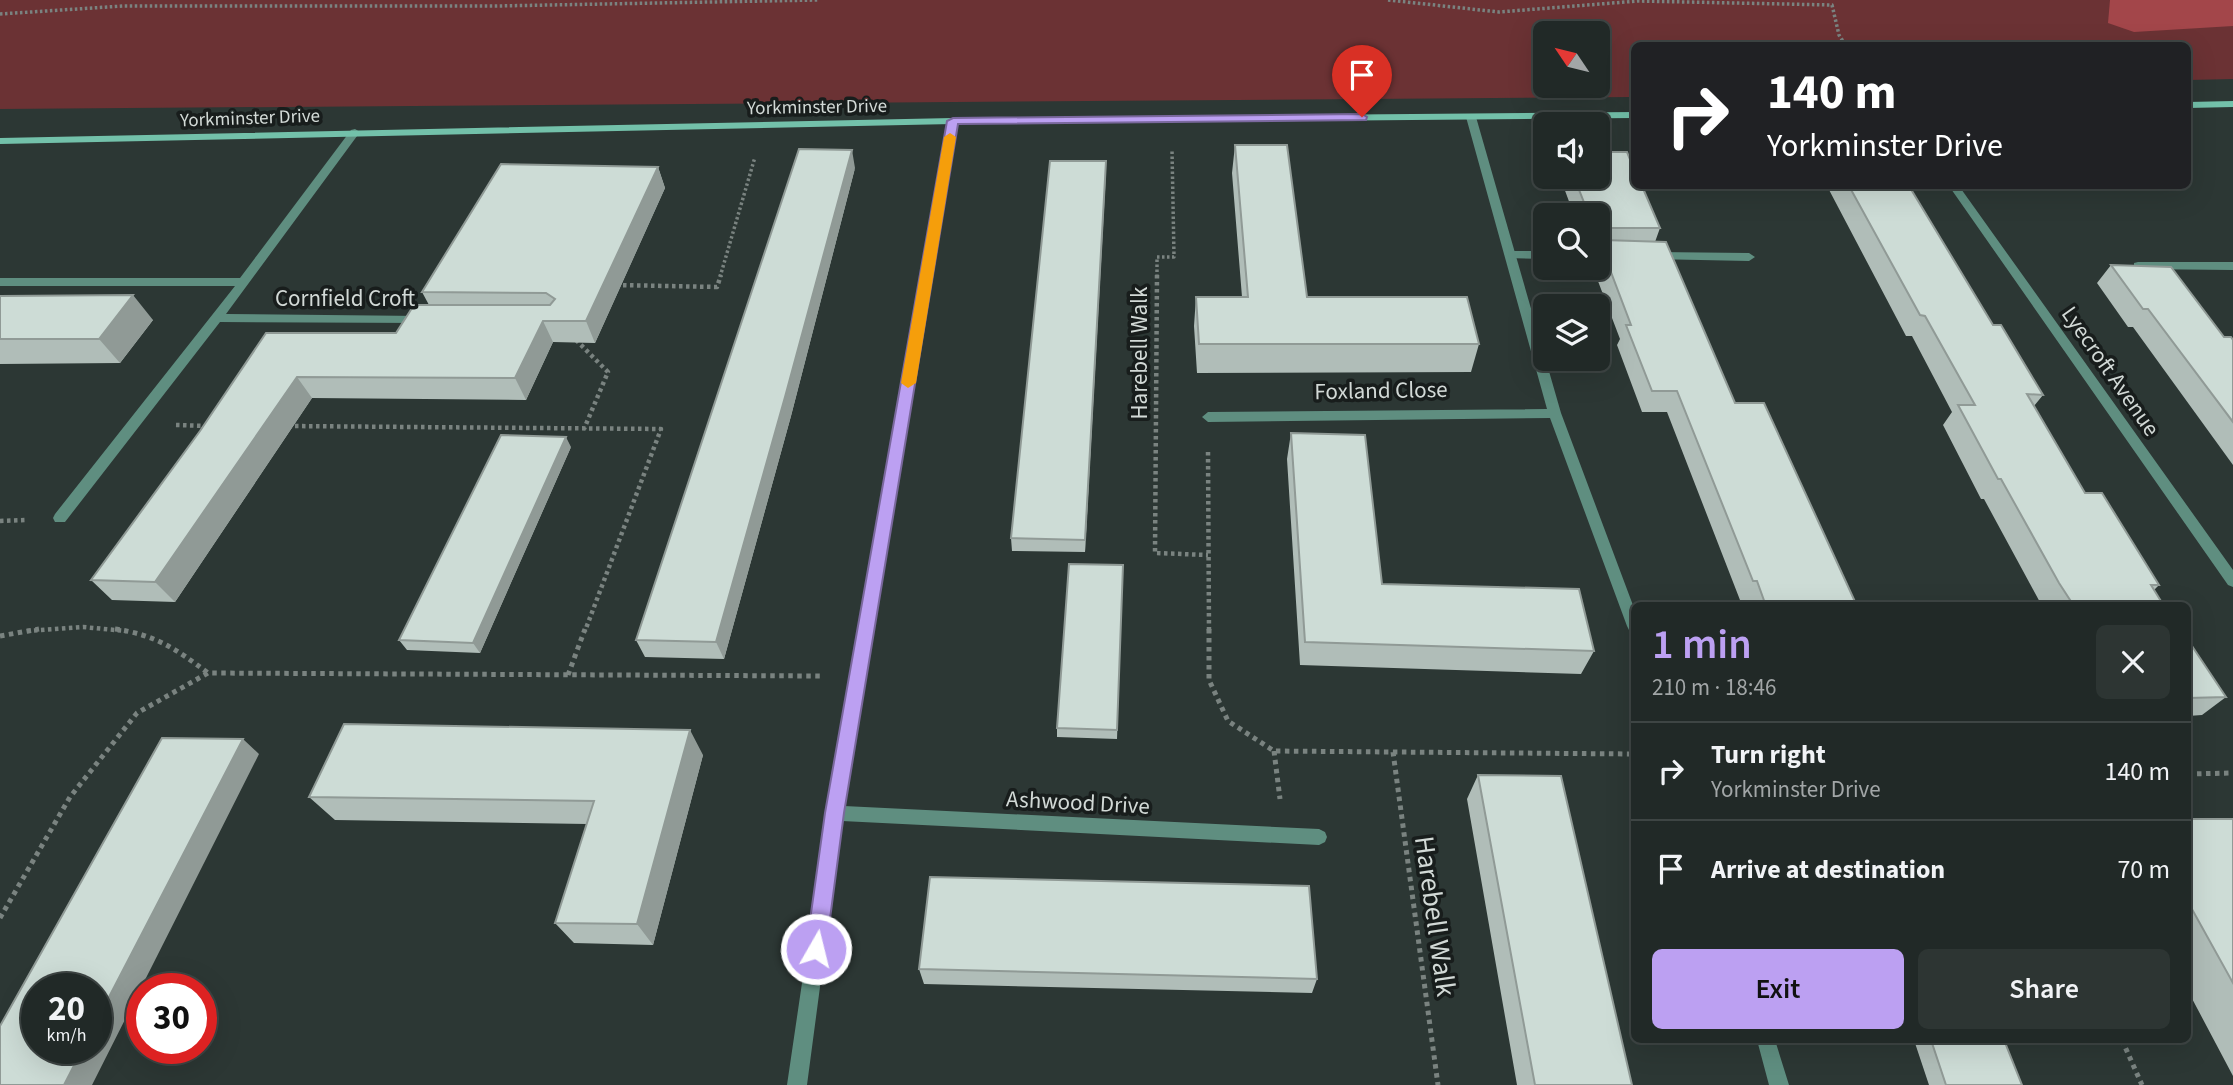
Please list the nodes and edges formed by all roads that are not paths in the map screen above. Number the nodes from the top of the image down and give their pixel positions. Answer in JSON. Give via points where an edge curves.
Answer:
{"nodes":[{"id":1,"x":2233,"y":104,"type":"edge"},
{"id":2,"x":2191,"y":105,"type":"edge"},
{"id":3,"x":1631,"y":115,"type":"edge"},
{"id":4,"x":1471,"y":117,"type":"junction"},
{"id":5,"x":953,"y":121,"type":"junction"},
{"id":6,"x":355,"y":132,"type":"junction"},
{"id":7,"x":0,"y":141,"type":"edge"},
{"id":8,"x":1956,"y":189,"type":"edge"},
{"id":9,"x":1510,"y":255,"type":"junction"},
{"id":10,"x":1533,"y":255,"type":"edge"},
{"id":11,"x":1639,"y":256,"type":"edge"},
{"id":12,"x":1749,"y":257,"type":"dead end"},
{"id":13,"x":2138,"y":266,"type":"edge"},
{"id":14,"x":2233,"y":266,"type":"edge"},
{"id":15,"x":0,"y":282,"type":"edge"},
{"id":16,"x":243,"y":282,"type":"junction"},
{"id":17,"x":217,"y":318,"type":"junction"},
{"id":18,"x":434,"y":320,"type":"edge"},
{"id":19,"x":1555,"y":413,"type":"junction"},
{"id":20,"x":1208,"y":416,"type":"road end"},
{"id":21,"x":60,"y":518,"type":"dead end"},
{"id":22,"x":2233,"y":581,"type":"edge"},
{"id":23,"x":1631,"y":618,"type":"edge"},
{"id":24,"x":835,"y":813,"type":"junction"},
{"id":25,"x":1319,"y":837,"type":"dead end"},
{"id":26,"x":1767,"y":1043,"type":"edge"},
{"id":27,"x":797,"y":1085,"type":"edge"},
{"id":28,"x":1779,"y":1085,"type":"edge"}],
"edges":[{"from":1,"to":2,"type":"street"},
{"from":3,"to":4,"type":"street","name":"Yorkminster Drive"},
{"from":4,"to":5,"type":"street","name":"Yorkminster Drive"},
{"from":4,"to":9,"type":"street"},
{"from":5,"to":6,"type":"street","name":"Yorkminster Drive"},
{"from":5,"to":24,"type":"street"},
{"from":6,"to":7,"type":"street","name":"Yorkminster Drive"},
{"from":6,"to":16,"type":"street","name":"Cornfield Croft"},
{"from":8,"to":22,"type":"street","name":"Lyecroft Avenue"},
{"from":9,"to":10,"type":"street"},
{"from":9,"to":19,"type":"street"},
{"from":11,"to":12,"type":"street"},
{"from":13,"to":14,"type":"street"},
{"from":15,"to":16,"type":"street","name":"Cornfield Croft"},
{"from":16,"to":17,"type":"street","name":"Cornfield Croft"},
{"from":17,"to":18,"type":"street","name":"Cornfield Croft"},
{"from":17,"to":21,"type":"street","name":"Cornfield Croft"},
{"from":19,"to":20,"type":"street","name":"Foxland Close"},
{"from":19,"to":23,"type":"street"},
{"from":24,"to":25,"type":"street","name":"Ashwood Drive"},
{"from":24,"to":27,"type":"street"},
{"from":26,"to":28,"type":"street"}]}
